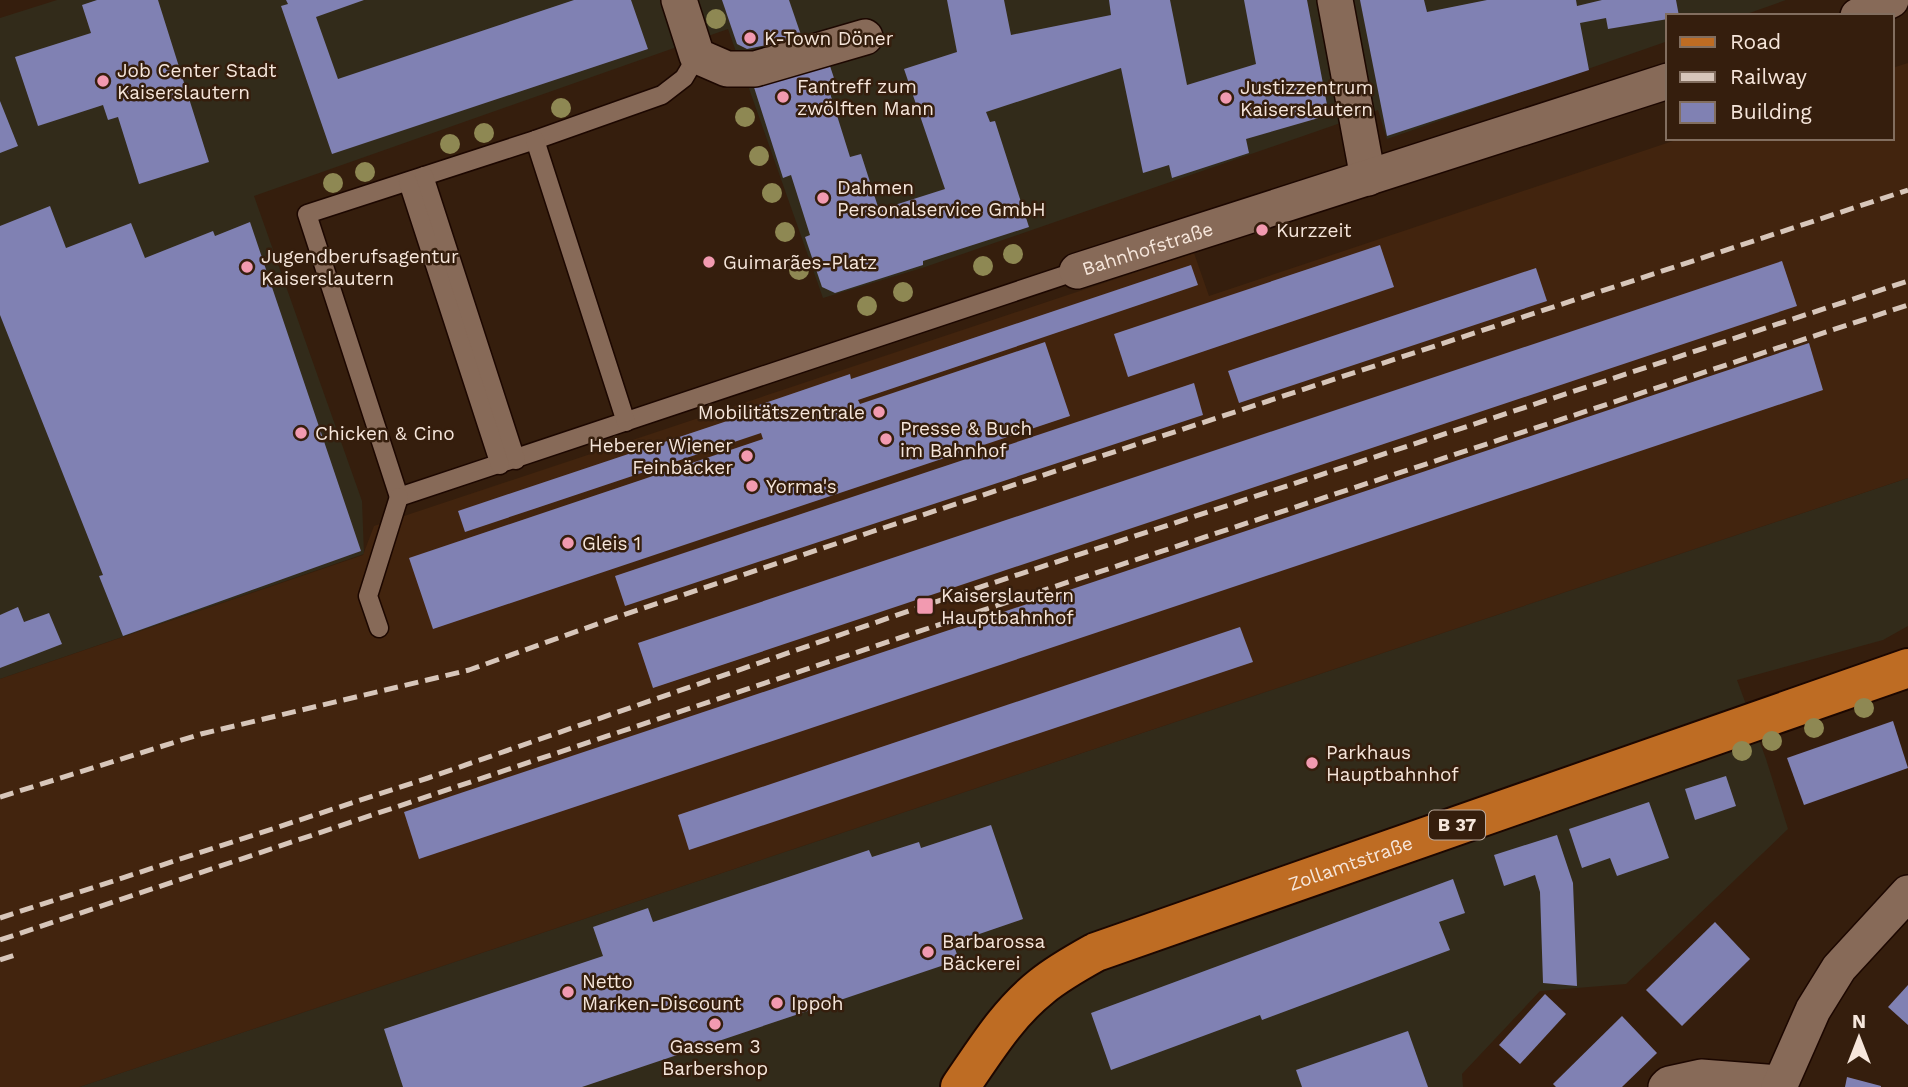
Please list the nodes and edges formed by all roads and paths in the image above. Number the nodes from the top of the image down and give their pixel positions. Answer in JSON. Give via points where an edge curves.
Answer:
{"nodes":[{"id":1,"x":679,"y":0,"type":"edge"},
{"id":2,"x":1335,"y":0,"type":"edge"},
{"id":3,"x":1891,"y":0,"type":"edge"},
{"id":4,"x":1862,"y":14,"type":"edge"},
{"id":5,"x":865,"y":37,"type":"dead end"},
{"id":6,"x":697,"y":56,"type":"junction"},
{"id":7,"x":1666,"y":82,"type":"edge"},
{"id":8,"x":535,"y":140,"type":"junction"},
{"id":9,"x":1368,"y":178,"type":"junction"},
{"id":10,"x":416,"y":179,"type":"junction"},
{"id":11,"x":1077,"y":271,"type":"joint"},
{"id":12,"x":626,"y":422,"type":"junction"},
{"id":13,"x":508,"y":463,"type":"junction"},
{"id":14,"x":399,"y":498,"type":"junction"},
{"id":15,"x":379,"y":628,"type":"dead end"},
{"id":16,"x":1908,"y":668,"type":"edge"},
{"id":17,"x":1908,"y":893,"type":"edge"},
{"id":18,"x":1779,"y":1085,"type":"edge"},
{"id":19,"x":960,"y":1087,"type":"edge"},
{"id":20,"x":1666,"y":1087,"type":"edge"}],
"edges":[{"from":1,"to":6,"type":"street"},
{"from":2,"to":9,"type":"street"},
{"from":3,"to":4,"type":"street"},
{"from":5,"to":6,"type":"street","via":[[755,69],[727,69]]},
{"from":6,"to":8,"type":"lane","via":[[684,78],[662,95]]},
{"from":7,"to":9,"type":"street","name":"Bahnhofstraße"},
{"from":8,"to":10,"type":"lane"},
{"from":8,"to":12,"type":"lane"},
{"from":9,"to":11,"type":"street","name":"Bahnhofstraße"},
{"from":10,"to":13,"type":"lane"},
{"from":10,"to":14,"type":"lane","via":[[307,214]]},
{"from":11,"to":12,"type":"lane","name":"Bahnhofstraße"},
{"from":12,"to":13,"type":"lane"},
{"from":13,"to":14,"type":"lane"},
{"from":14,"to":15,"type":"lane","via":[[368,596]]},
{"from":16,"to":19,"type":"main road","name":"Zollamtstraße","number":"B 37","via":[[1096,952],[1042,986],[1020,1006]]},
{"from":17,"to":18,"type":"street","via":[[1839,968],[1813,1010]]},
{"from":18,"to":20,"type":"street","via":[[1700,1077]]}]}
